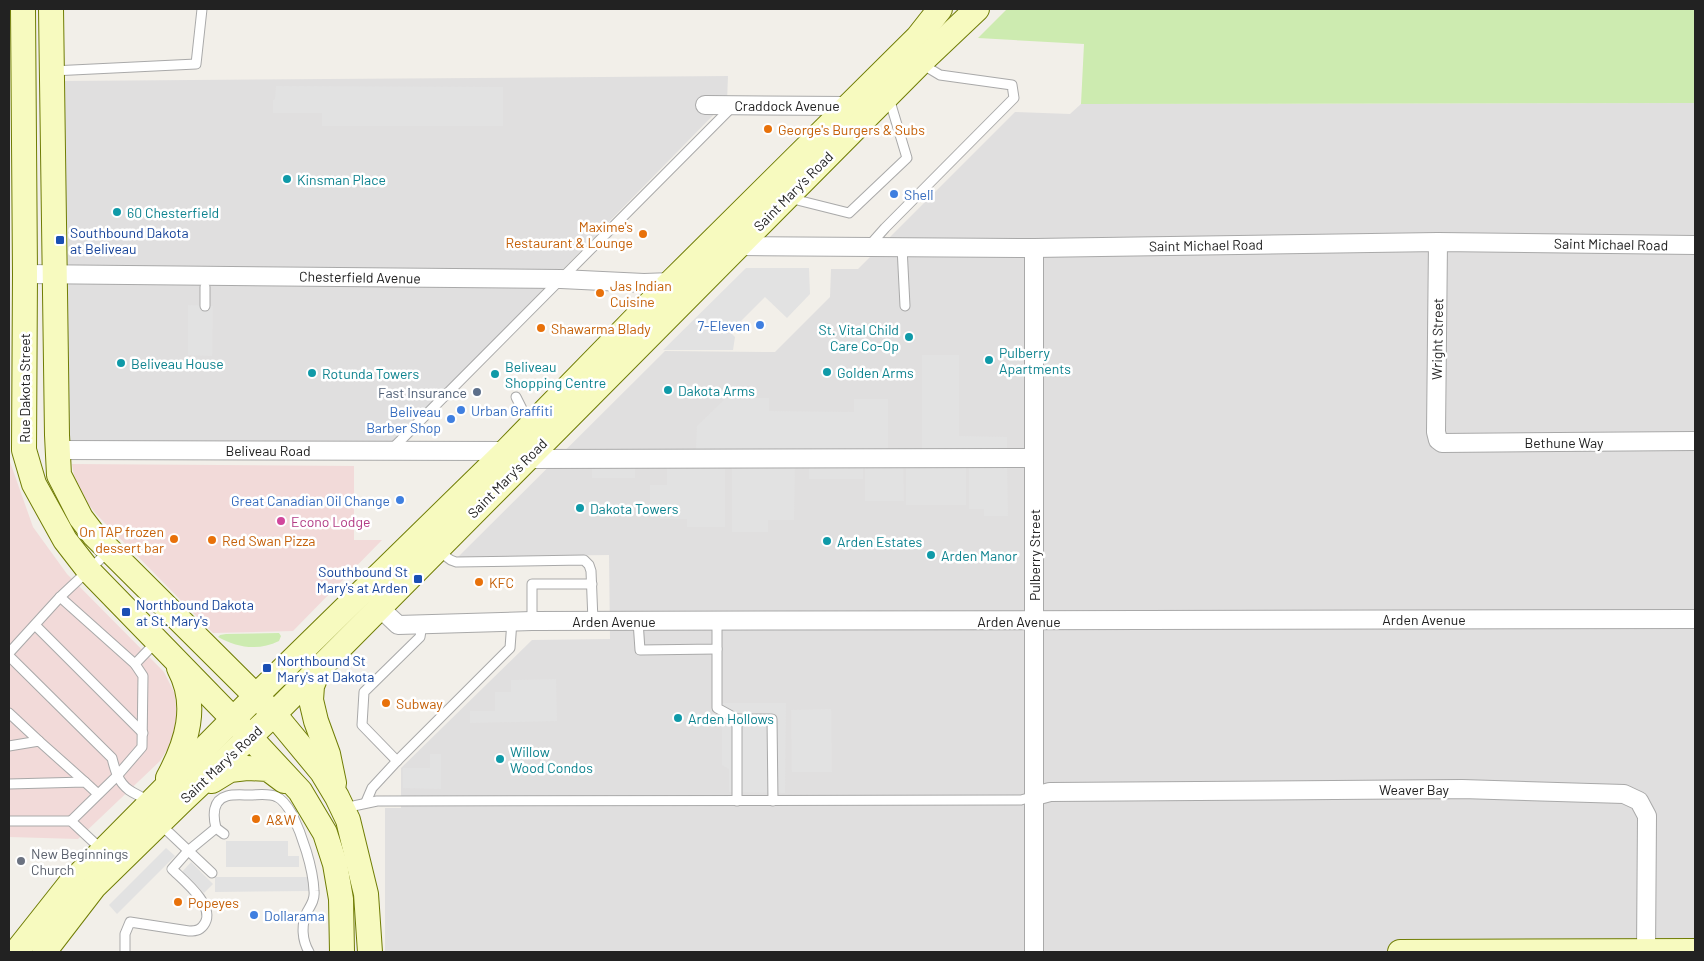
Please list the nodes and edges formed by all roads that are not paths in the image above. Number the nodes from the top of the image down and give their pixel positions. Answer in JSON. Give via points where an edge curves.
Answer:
{"nodes":[{"id":1,"x":23,"y":9,"type":"edge"},
{"id":2,"x":50,"y":9,"type":"edge"},
{"id":3,"x":202,"y":9,"type":"edge"},
{"id":4,"x":940,"y":9,"type":"edge"},
{"id":5,"x":977,"y":9,"type":"edge"},
{"id":6,"x":24,"y":49,"type":"junction"},
{"id":7,"x":52,"y":61,"type":"junction"},
{"id":8,"x":920,"y":63,"type":"junction"},
{"id":9,"x":888,"y":95,"type":"junction"},
{"id":10,"x":705,"y":105,"type":"dead end"},
{"id":11,"x":735,"y":105,"type":"junction"},
{"id":12,"x":857,"y":112,"type":"junction"},
{"id":13,"x":787,"y":198,"type":"junction"},
{"id":14,"x":730,"y":239,"type":"junction"},
{"id":15,"x":1438,"y":242,"type":"junction"},
{"id":16,"x":1695,"y":245,"type":"edge"},
{"id":17,"x":868,"y":247,"type":"junction"},
{"id":18,"x":902,"y":247,"type":"junction"},
{"id":19,"x":1034,"y":248,"type":"junction"},
{"id":20,"x":22,"y":274,"type":"junction"},
{"id":21,"x":54,"y":274,"type":"junction"},
{"id":22,"x":561,"y":279,"type":"junction"},
{"id":23,"x":205,"y":287,"type":"dead end"},
{"id":24,"x":680,"y":289,"type":"junction"},
{"id":25,"x":205,"y":306,"type":"dead end"},
{"id":26,"x":904,"y":306,"type":"dead end"},
{"id":27,"x":516,"y":396,"type":"dead end"},
{"id":28,"x":530,"y":426,"type":"junction"},
{"id":29,"x":1436,"y":436,"type":"joint"},
{"id":30,"x":1695,"y":441,"type":"edge"},
{"id":31,"x":16,"y":450,"type":"edge"},
{"id":32,"x":57,"y":450,"type":"junction"},
{"id":33,"x":390,"y":450,"type":"junction"},
{"id":34,"x":516,"y":455,"type":"junction"},
{"id":35,"x":1034,"y":458,"type":"junction"},
{"id":36,"x":440,"y":545,"type":"junction"},
{"id":37,"x":110,"y":550,"type":"junction"},
{"id":38,"x":89,"y":571,"type":"junction"},
{"id":39,"x":376,"y":578,"type":"junction"},
{"id":40,"x":592,"y":584,"type":"junction"},
{"id":41,"x":60,"y":597,"type":"junction"},
{"id":42,"x":379,"y":607,"type":"junction"},
{"id":43,"x":1695,"y":619,"type":"edge"},
{"id":44,"x":717,"y":620,"type":"junction"},
{"id":45,"x":512,"y":621,"type":"junction"},
{"id":46,"x":532,"y":621,"type":"junction"},
{"id":47,"x":593,"y":621,"type":"junction"},
{"id":48,"x":638,"y":621,"type":"junction"},
{"id":49,"x":1033,"y":621,"type":"junction"},
{"id":50,"x":422,"y":624,"type":"junction"},
{"id":51,"x":35,"y":625,"type":"junction"},
{"id":52,"x":164,"y":648,"type":"junction"},
{"id":53,"x":718,"y":649,"type":"junction"},
{"id":54,"x":9,"y":655,"type":"edge"},
{"id":55,"x":135,"y":664,"type":"junction"},
{"id":56,"x":320,"y":668,"type":"junction"},
{"id":57,"x":256,"y":697,"type":"junction"},
{"id":58,"x":9,"y":713,"type":"edge"},
{"id":59,"x":274,"y":714,"type":"junction"},
{"id":60,"x":737,"y":719,"type":"junction"},
{"id":61,"x":234,"y":720,"type":"junction"},
{"id":62,"x":143,"y":733,"type":"junction"},
{"id":63,"x":250,"y":737,"type":"junction"},
{"id":64,"x":39,"y":741,"type":"junction"},
{"id":65,"x":9,"y":746,"type":"edge"},
{"id":66,"x":397,"y":761,"type":"junction"},
{"id":67,"x":117,"y":776,"type":"junction"},
{"id":68,"x":85,"y":782,"type":"junction"},
{"id":69,"x":9,"y":784,"type":"edge"},
{"id":70,"x":300,"y":791,"type":"junction"},
{"id":71,"x":98,"y":794,"type":"junction"},
{"id":72,"x":1035,"y":796,"type":"junction"},
{"id":73,"x":737,"y":801,"type":"junction"},
{"id":74,"x":773,"y":801,"type":"junction"},
{"id":75,"x":340,"y":802,"type":"junction"},
{"id":76,"x":366,"y":802,"type":"junction"},
{"id":77,"x":163,"y":805,"type":"junction"},
{"id":78,"x":9,"y":821,"type":"edge"},
{"id":79,"x":71,"y":821,"type":"junction"},
{"id":80,"x":216,"y":828,"type":"junction"},
{"id":81,"x":224,"y":834,"type":"dead end"},
{"id":82,"x":103,"y":851,"type":"junction"},
{"id":83,"x":188,"y":852,"type":"junction"},
{"id":84,"x":212,"y":873,"type":"dead end"},
{"id":85,"x":1646,"y":951,"type":"edge"},
{"id":86,"x":1695,"y":951,"type":"edge"},
{"id":87,"x":16,"y":952,"type":"edge"},
{"id":88,"x":44,"y":952,"type":"edge"},
{"id":89,"x":125,"y":952,"type":"edge"},
{"id":90,"x":309,"y":952,"type":"edge"},
{"id":91,"x":342,"y":952,"type":"edge"},
{"id":92,"x":370,"y":952,"type":"edge"},
{"id":93,"x":1034,"y":952,"type":"edge"},
{"id":94,"x":1400,"y":952,"type":"edge"}],
"edges":[{"from":1,"to":6,"type":"main road","name":"Rue Dakota Street"},
{"from":2,"to":7,"type":"main road"},
{"from":3,"to":7,"type":"lane","via":[[196,64]]},
{"from":4,"to":12,"type":"main road","name":"Saint Mary's Road"},
{"from":5,"to":8,"type":"main road","name":"Saint Mary's Road"},
{"from":6,"to":7,"type":"main road"},
{"from":6,"to":20,"type":"main road","name":"Rue Dakota Street"},
{"from":7,"to":21,"type":"main road"},
{"from":8,"to":9,"type":"main road","name":"Saint Mary's Road"},
{"from":8,"to":17,"type":"lane","via":[[940,75],[1012,85],[1014,98]]},
{"from":9,"to":12,"type":"main road","name":"Saint Mary's Road"},
{"from":9,"to":13,"type":"lane","via":[[907,158],[850,213]]},
{"from":10,"to":11,"type":"street","name":"Craddock Avenue"},
{"from":11,"to":12,"type":"street","name":"Craddock Avenue"},
{"from":11,"to":22,"type":"lane"},
{"from":12,"to":13,"type":"main road","name":"Saint Mary's Road"},
{"from":12,"to":14,"type":"main road","name":"Saint Mary's Road"},
{"from":13,"to":14,"type":"main road","name":"Saint Mary's Road"},
{"from":14,"to":17,"type":"street","name":"Saint Michael Road"},
{"from":14,"to":24,"type":"main road","name":"Saint Mary's Road"},
{"from":15,"to":16,"type":"street","name":"Saint Michael Road"},
{"from":15,"to":19,"type":"street","name":"Saint Michael Road"},
{"from":15,"to":29,"type":"street","name":"Wright Street"},
{"from":17,"to":18,"type":"street","name":"Saint Michael Road"},
{"from":18,"to":19,"type":"street","name":"Saint Michael Road"},
{"from":18,"to":26,"type":"lane"},
{"from":19,"to":35,"type":"street","name":"Pulberry Street"},
{"from":20,"to":21,"type":"street","name":"Chesterfield Avenue"},
{"from":20,"to":31,"type":"main road","name":"Rue Dakota Street"},
{"from":21,"to":22,"type":"street","name":"Chesterfield Avenue"},
{"from":21,"to":32,"type":"main road"},
{"from":22,"to":24,"type":"street","name":"Chesterfield Avenue","via":[[644,282]]},
{"from":22,"to":33,"type":"lane"},
{"from":23,"to":25,"type":"lane"},
{"from":24,"to":28,"type":"main road","name":"Saint Mary's Road"},
{"from":24,"to":34,"type":"main road","name":"Saint Mary's Road"},
{"from":27,"to":28,"type":"lane"},
{"from":28,"to":34,"type":"main road","name":"Saint Mary's Road"},
{"from":29,"to":30,"type":"street","name":"Bethune Way","via":[[1442,443]]},
{"from":31,"to":32,"type":"main road","name":"Beliveau Road"},
{"from":31,"to":38,"type":"main road","name":"Rue Dakota Street","via":[[65,540]]},
{"from":32,"to":33,"type":"street","name":"Beliveau Road"},
{"from":32,"to":37,"type":"main road","via":[[59,475],[71,500],[89,529]]},
{"from":33,"to":34,"type":"street","name":"Beliveau Road"},
{"from":34,"to":35,"type":"street"},
{"from":34,"to":36,"type":"main road","name":"Saint Mary's Road"},
{"from":34,"to":39,"type":"main road","name":"Saint Mary's Road"},
{"from":35,"to":49,"type":"street","name":"Pulberry Street"},
{"from":36,"to":40,"type":"lane","via":[[445,556],[456,562],[584,560],[589,565]]},
{"from":36,"to":42,"type":"main road","name":"Saint Mary's Road"},
{"from":37,"to":38,"type":"lane"},
{"from":37,"to":57,"type":"main road"},
{"from":38,"to":41,"type":"lane"},
{"from":38,"to":52,"type":"main road","name":"Rue Dakota Street"},
{"from":39,"to":42,"type":"street"},
{"from":39,"to":57,"type":"main road","name":"Saint Mary's Road"},
{"from":40,"to":46,"type":"lane","via":[[532,584]]},
{"from":40,"to":47,"type":"lane"},
{"from":41,"to":51,"type":"lane"},
{"from":41,"to":55,"type":"lane"},
{"from":42,"to":50,"type":"street","name":"Arden Avenue","via":[[398,625]]},
{"from":42,"to":56,"type":"main road","name":"Saint Mary's Road"},
{"from":43,"to":49,"type":"street","name":"Arden Avenue"},
{"from":44,"to":48,"type":"street","name":"Arden Avenue"},
{"from":44,"to":49,"type":"street","name":"Arden Avenue"},
{"from":44,"to":53,"type":"lane"},
{"from":45,"to":46,"type":"street","name":"Arden Avenue"},
{"from":45,"to":50,"type":"street","name":"Arden Avenue"},
{"from":45,"to":66,"type":"lane","via":[[510,648]]},
{"from":46,"to":47,"type":"street","name":"Arden Avenue"},
{"from":47,"to":48,"type":"street","name":"Arden Avenue"},
{"from":48,"to":53,"type":"lane","via":[[640,650]]},
{"from":49,"to":72,"type":"street","name":"Pulberry Street"},
{"from":50,"to":66,"type":"lane","via":[[420,636],[364,692],[362,725]]},
{"from":51,"to":54,"type":"lane"},
{"from":51,"to":62,"type":"lane"},
{"from":52,"to":55,"type":"lane"},
{"from":52,"to":61,"type":"main road","name":"Rue Dakota Street"},
{"from":52,"to":77,"type":"main road","via":[[183,675],[188,690],[190,720]]},
{"from":53,"to":60,"type":"lane","via":[[718,708]]},
{"from":54,"to":67,"type":"lane","via":[[112,758]]},
{"from":55,"to":62,"type":"lane","via":[[143,676]]},
{"from":56,"to":59,"type":"main road","name":"Saint Mary's Road"},
{"from":56,"to":75,"type":"main road","via":[[312,686],[311,700]]},
{"from":57,"to":59,"type":"main road"},
{"from":57,"to":61,"type":"main road","name":"Saint Mary's Road"},
{"from":58,"to":64,"type":"lane"},
{"from":59,"to":63,"type":"main road","name":"Saint Mary's Road"},
{"from":59,"to":75,"type":"main road","via":[[312,758]]},
{"from":60,"to":73,"type":"lane"},
{"from":60,"to":74,"type":"lane","via":[[772,719]]},
{"from":61,"to":63,"type":"main road","name":"Rue Dakota Street"},
{"from":61,"to":77,"type":"main road","name":"Saint Mary's Road"},
{"from":62,"to":67,"type":"lane","via":[[142,747]]},
{"from":63,"to":70,"type":"main road","name":"Rue Dakota Street"},
{"from":63,"to":77,"type":"main road","name":"Saint Mary's Road"},
{"from":64,"to":65,"type":"lane"},
{"from":64,"to":68,"type":"lane"},
{"from":66,"to":76,"type":"lane","via":[[372,788]]},
{"from":67,"to":71,"type":"lane"},
{"from":67,"to":77,"type":"lane","via":[[131,791]]},
{"from":68,"to":69,"type":"lane"},
{"from":68,"to":71,"type":"lane"},
{"from":70,"to":77,"type":"main road","via":[[268,769],[230,770]]},
{"from":70,"to":91,"type":"main road","via":[[324,833],[336,864]]},
{"from":71,"to":79,"type":"lane"},
{"from":72,"to":74,"type":"lane","via":[[1021,800]]},
{"from":72,"to":85,"type":"street","name":"Weaver Bay","via":[[1050,792],[1462,789],[1624,794],[1640,801],[1647,816]]},
{"from":72,"to":93,"type":"street","name":"Pulberry Street"},
{"from":73,"to":74,"type":"lane"},
{"from":73,"to":76,"type":"lane"},
{"from":75,"to":76,"type":"lane"},
{"from":75,"to":92,"type":"main road","via":[[348,820],[366,894]]},
{"from":77,"to":82,"type":"main road","name":"Saint Mary's Road"},
{"from":77,"to":83,"type":"lane"},
{"from":77,"to":88,"type":"main road","name":"Saint Mary's Road"},
{"from":78,"to":79,"type":"lane"},
{"from":79,"to":82,"type":"lane"},
{"from":80,"to":81,"type":"lane"},
{"from":80,"to":83,"type":"lane"},
{"from":80,"to":90,"type":"lane","via":[[214,808],[227,796],[270,795],[278,797],[291,812],[312,872],[315,892],[303,931]]},
{"from":82,"to":87,"type":"main road","name":"Saint Mary's Road","via":[[69,885]]},
{"from":83,"to":84,"type":"lane"},
{"from":83,"to":89,"type":"lane","via":[[172,869],[207,909],[204,926],[197,931],[189,931],[130,922],[125,934]]},
{"from":85,"to":86,"type":"main road"},
{"from":85,"to":94,"type":"main road"}]}
